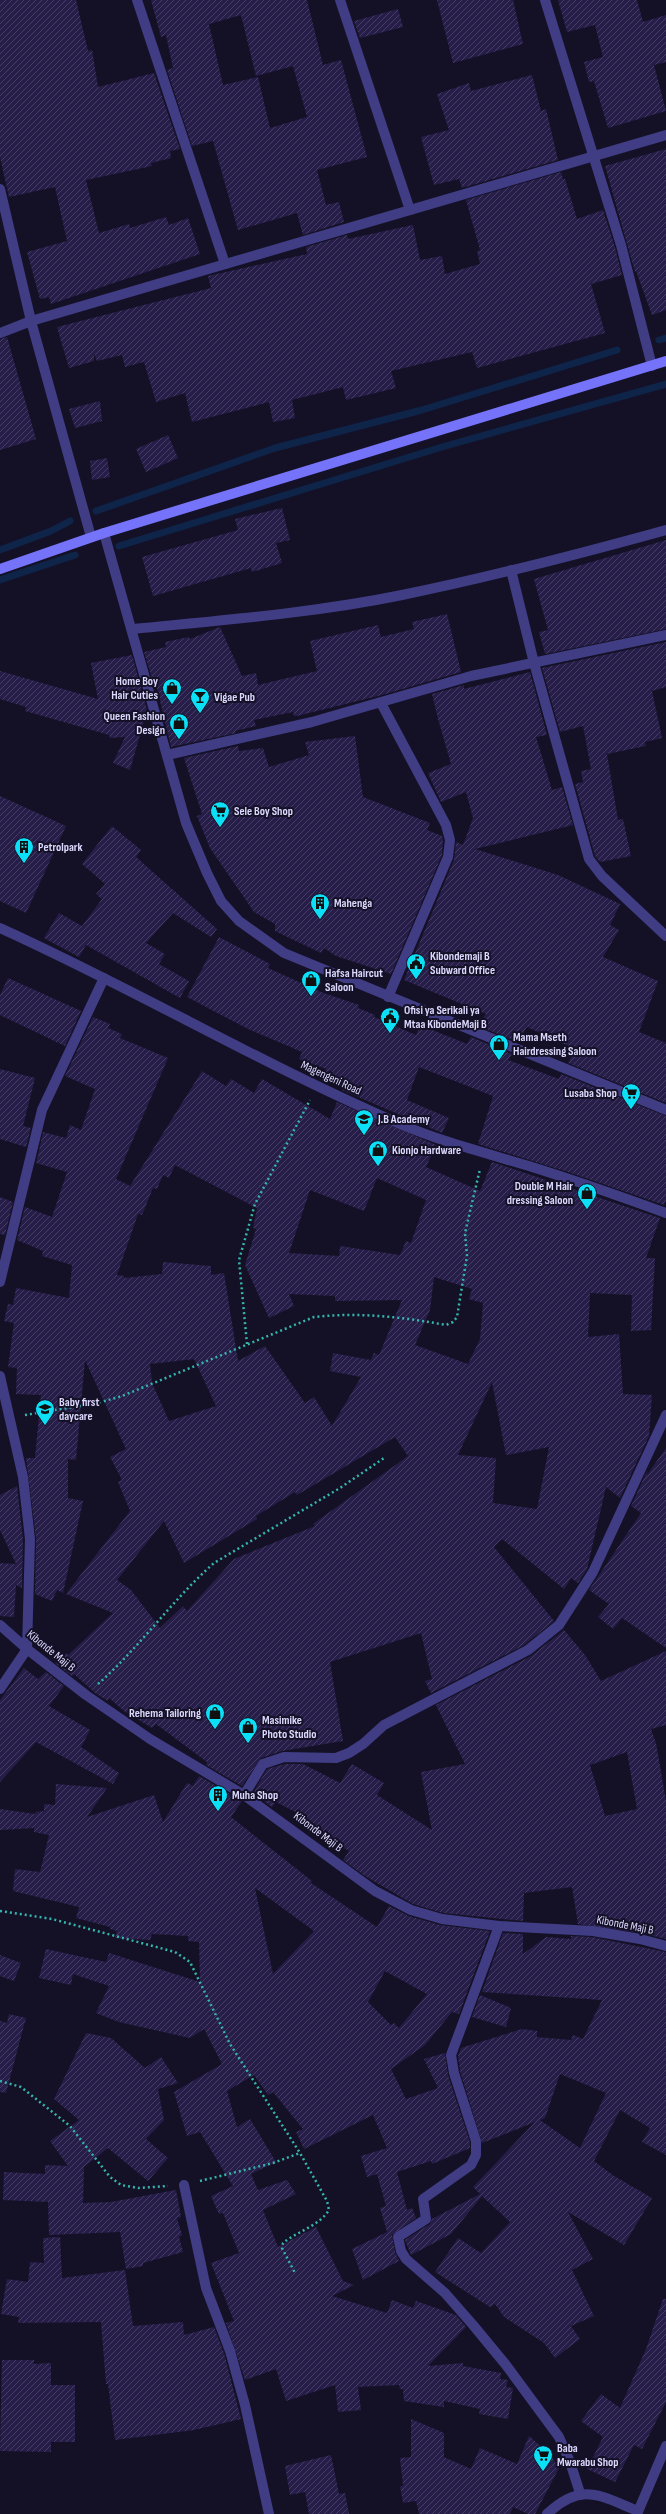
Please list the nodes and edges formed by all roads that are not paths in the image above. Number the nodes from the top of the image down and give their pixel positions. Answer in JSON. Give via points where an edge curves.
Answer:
{"nodes":[{"id":1,"x":137,"y":0,"type":"edge"},
{"id":2,"x":340,"y":0,"type":"edge"},
{"id":3,"x":545,"y":0,"type":"edge"},
{"id":4,"x":666,"y":135,"type":"edge"},
{"id":5,"x":594,"y":157,"type":"junction"},
{"id":6,"x":0,"y":190,"type":"edge"},
{"id":7,"x":410,"y":210,"type":"junction"},
{"id":8,"x":225,"y":264,"type":"junction"},
{"id":9,"x":31,"y":321,"type":"junction"},
{"id":10,"x":0,"y":332,"type":"edge"},
{"id":11,"x":666,"y":362,"type":"edge"},
{"id":12,"x":652,"y":366,"type":"junction"},
{"id":13,"x":666,"y":530,"type":"edge"},
{"id":14,"x":104,"y":533,"type":"junction"},
{"id":15,"x":91,"y":537,"type":"junction"},
{"id":16,"x":0,"y":569,"type":"edge"},
{"id":17,"x":511,"y":570,"type":"junction"},
{"id":18,"x":133,"y":629,"type":"junction"},
{"id":19,"x":666,"y":635,"type":"edge"},
{"id":20,"x":534,"y":663,"type":"junction"},
{"id":21,"x":381,"y":703,"type":"junction"},
{"id":22,"x":167,"y":755,"type":"junction"},
{"id":23,"x":0,"y":928,"type":"edge"},
{"id":24,"x":666,"y":936,"type":"edge"},
{"id":25,"x":104,"y":978,"type":"junction"},
{"id":26,"x":388,"y":997,"type":"junction"},
{"id":27,"x":666,"y":1110,"type":"edge"},
{"id":28,"x":666,"y":1213,"type":"edge"},
{"id":29,"x":0,"y":1282,"type":"edge"},
{"id":30,"x":0,"y":1376,"type":"edge"},
{"id":31,"x":666,"y":1415,"type":"edge"},
{"id":32,"x":0,"y":1625,"type":"edge"},
{"id":33,"x":27,"y":1650,"type":"junction"},
{"id":34,"x":0,"y":1689,"type":"edge"},
{"id":35,"x":244,"y":1795,"type":"junction"},
{"id":36,"x":499,"y":1926,"type":"junction"},
{"id":37,"x":666,"y":1946,"type":"edge"},
{"id":38,"x":184,"y":2185,"type":"road end"},
{"id":39,"x":666,"y":2446,"type":"edge"},
{"id":40,"x":580,"y":2493,"type":"junction"},
{"id":41,"x":638,"y":2513,"type":"edge"},
{"id":42,"x":269,"y":2514,"type":"edge"},
{"id":43,"x":547,"y":2514,"type":"edge"}],
"edges":[{"from":1,"to":8,"type":"street"},
{"from":2,"to":7,"type":"street"},
{"from":3,"to":5,"type":"street"},
{"from":4,"to":5,"type":"street"},
{"from":5,"to":7,"type":"street"},
{"from":5,"to":12,"type":"street","via":[[621,245]]},
{"from":6,"to":9,"type":"street"},
{"from":7,"to":8,"type":"street"},
{"from":8,"to":9,"type":"street"},
{"from":9,"to":10,"type":"street"},
{"from":9,"to":15,"type":"street"},
{"from":11,"to":12,"type":"street"},
{"from":12,"to":14,"type":"street"},
{"from":13,"to":17,"type":"street"},
{"from":14,"to":15,"type":"street"},
{"from":14,"to":18,"type":"street"},
{"from":15,"to":16,"type":"street"},
{"from":17,"to":18,"type":"street","via":[[402,595],[302,611]]},
{"from":17,"to":20,"type":"street"},
{"from":18,"to":22,"type":"street"},
{"from":19,"to":20,"type":"street"},
{"from":20,"to":21,"type":"street","via":[[471,676]]},
{"from":20,"to":24,"type":"street","via":[[589,859],[602,876]]},
{"from":21,"to":22,"type":"street","via":[[312,722]]},
{"from":21,"to":26,"type":"street","via":[[439,812],[450,840],[448,857]]},
{"from":22,"to":26,"type":"street","via":[[186,823],[207,873],[221,901],[239,921],[284,952]]},
{"from":23,"to":25,"type":"street","name":"Magengeni Road"},
{"from":25,"to":28,"type":"street","name":"Magengeni Road","via":[[317,1087],[439,1140],[599,1188]]},
{"from":25,"to":29,"type":"street","via":[[42,1110]]},
{"from":26,"to":27,"type":"street"},
{"from":30,"to":33,"type":"street","via":[[23,1477],[30,1539]]},
{"from":31,"to":35,"type":"street","via":[[593,1572],[559,1625],[528,1650],[384,1725],[349,1753],[336,1758],[284,1757],[264,1764]]},
{"from":32,"to":33,"type":"street","name":"Kibonde Maji B"},
{"from":33,"to":34,"type":"street"},
{"from":33,"to":35,"type":"street","name":"Kibonde Maji B","via":[[150,1739]]},
{"from":35,"to":36,"type":"street","name":"Kibonde Maji B","via":[[389,1899],[411,1910],[442,1920]]},
{"from":36,"to":37,"type":"street","name":"Kibonde Maji B","via":[[593,1931]]},
{"from":36,"to":40,"type":"street","via":[[451,2055],[454,2073],[476,2141],[476,2155],[471,2165],[423,2199],[426,2219],[398,2237],[398,2245],[406,2258],[445,2293],[473,2325],[559,2437]]},
{"from":38,"to":42,"type":"street","via":[[206,2288],[232,2357]]},
{"from":39,"to":41,"type":"street"},
{"from":40,"to":41,"type":"street","via":[[596,2494]]},
{"from":40,"to":43,"type":"street"}]}
